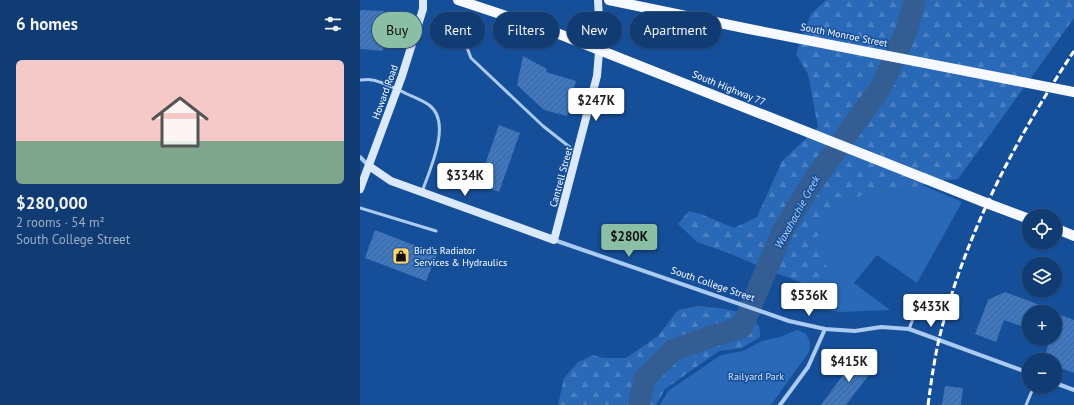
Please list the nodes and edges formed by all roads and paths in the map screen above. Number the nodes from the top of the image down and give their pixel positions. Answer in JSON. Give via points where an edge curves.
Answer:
{"nodes":[{"id":1,"x":423,"y":0,"type":"edge"},
{"id":2,"x":458,"y":0,"type":"edge"},
{"id":3,"x":598,"y":0,"type":"edge"},
{"id":4,"x":609,"y":0,"type":"edge"},
{"id":5,"x":467,"y":48,"type":"edge"},
{"id":6,"x":360,"y":80,"type":"edge"},
{"id":7,"x":397,"y":90,"type":"junction"},
{"id":8,"x":1074,"y":92,"type":"edge"},
{"id":9,"x":578,"y":153,"type":"junction"},
{"id":10,"x":360,"y":157,"type":"edge"},
{"id":11,"x":369,"y":166,"type":"junction"},
{"id":12,"x":360,"y":189,"type":"edge"},
{"id":13,"x":422,"y":192,"type":"junction"},
{"id":14,"x":360,"y":208,"type":"edge"},
{"id":15,"x":1022,"y":216,"type":"edge"},
{"id":16,"x":436,"y":231,"type":"dead end"},
{"id":17,"x":1062,"y":231,"type":"edge"},
{"id":18,"x":1074,"y":236,"type":"edge"},
{"id":19,"x":554,"y":240,"type":"junction"},
{"id":20,"x":915,"y":314,"type":"dead end"},
{"id":21,"x":825,"y":329,"type":"junction"},
{"id":22,"x":909,"y":329,"type":"junction"},
{"id":23,"x":1022,"y":370,"type":"edge"},
{"id":24,"x":1062,"y":386,"type":"edge"},
{"id":25,"x":1074,"y":390,"type":"edge"},
{"id":26,"x":1031,"y":393,"type":"edge"},
{"id":27,"x":780,"y":405,"type":"edge"},
{"id":28,"x":1026,"y":405,"type":"edge"}],
"edges":[{"from":1,"to":7,"type":"street","name":"Howard Road","via":[[423,9]]},
{"from":2,"to":15,"type":"main road","name":"South Highway 77","bridge":true,"via":[[554,32]]},
{"from":3,"to":9,"type":"street","name":"Cantrell Street","via":[[600,40],[597,76]]},
{"from":4,"to":8,"type":"main road","name":"South Monroe Street","bridge":true},
{"from":5,"to":9,"type":"lane","via":[[471,58],[543,126]]},
{"from":6,"to":7,"type":"lane","via":[[373,80]]},
{"from":7,"to":11,"type":"street","name":"Howard Road"},
{"from":7,"to":13,"type":"lane","via":[[430,105],[438,118],[438,144]]},
{"from":9,"to":19,"type":"street","name":"Cantrell Street"},
{"from":10,"to":11,"type":"street","name":"South College Street"},
{"from":11,"to":12,"type":"street","name":"Howard Road"},
{"from":11,"to":13,"type":"street","name":"South College Street","via":[[391,181]]},
{"from":13,"to":19,"type":"street","name":"South College Street"},
{"from":14,"to":16,"type":"lane"},
{"from":17,"to":18,"type":"main road"},
{"from":19,"to":21,"type":"street","name":"South College Street","via":[[789,321]]},
{"from":20,"to":22,"type":"lane"},
{"from":21,"to":22,"type":"street","name":"South College Street"},
{"from":21,"to":27,"type":"street","via":[[808,367]]},
{"from":22,"to":23,"type":"street","name":"South College Street"},
{"from":24,"to":25,"type":"street"},
{"from":26,"to":28,"type":"lane"}]}
